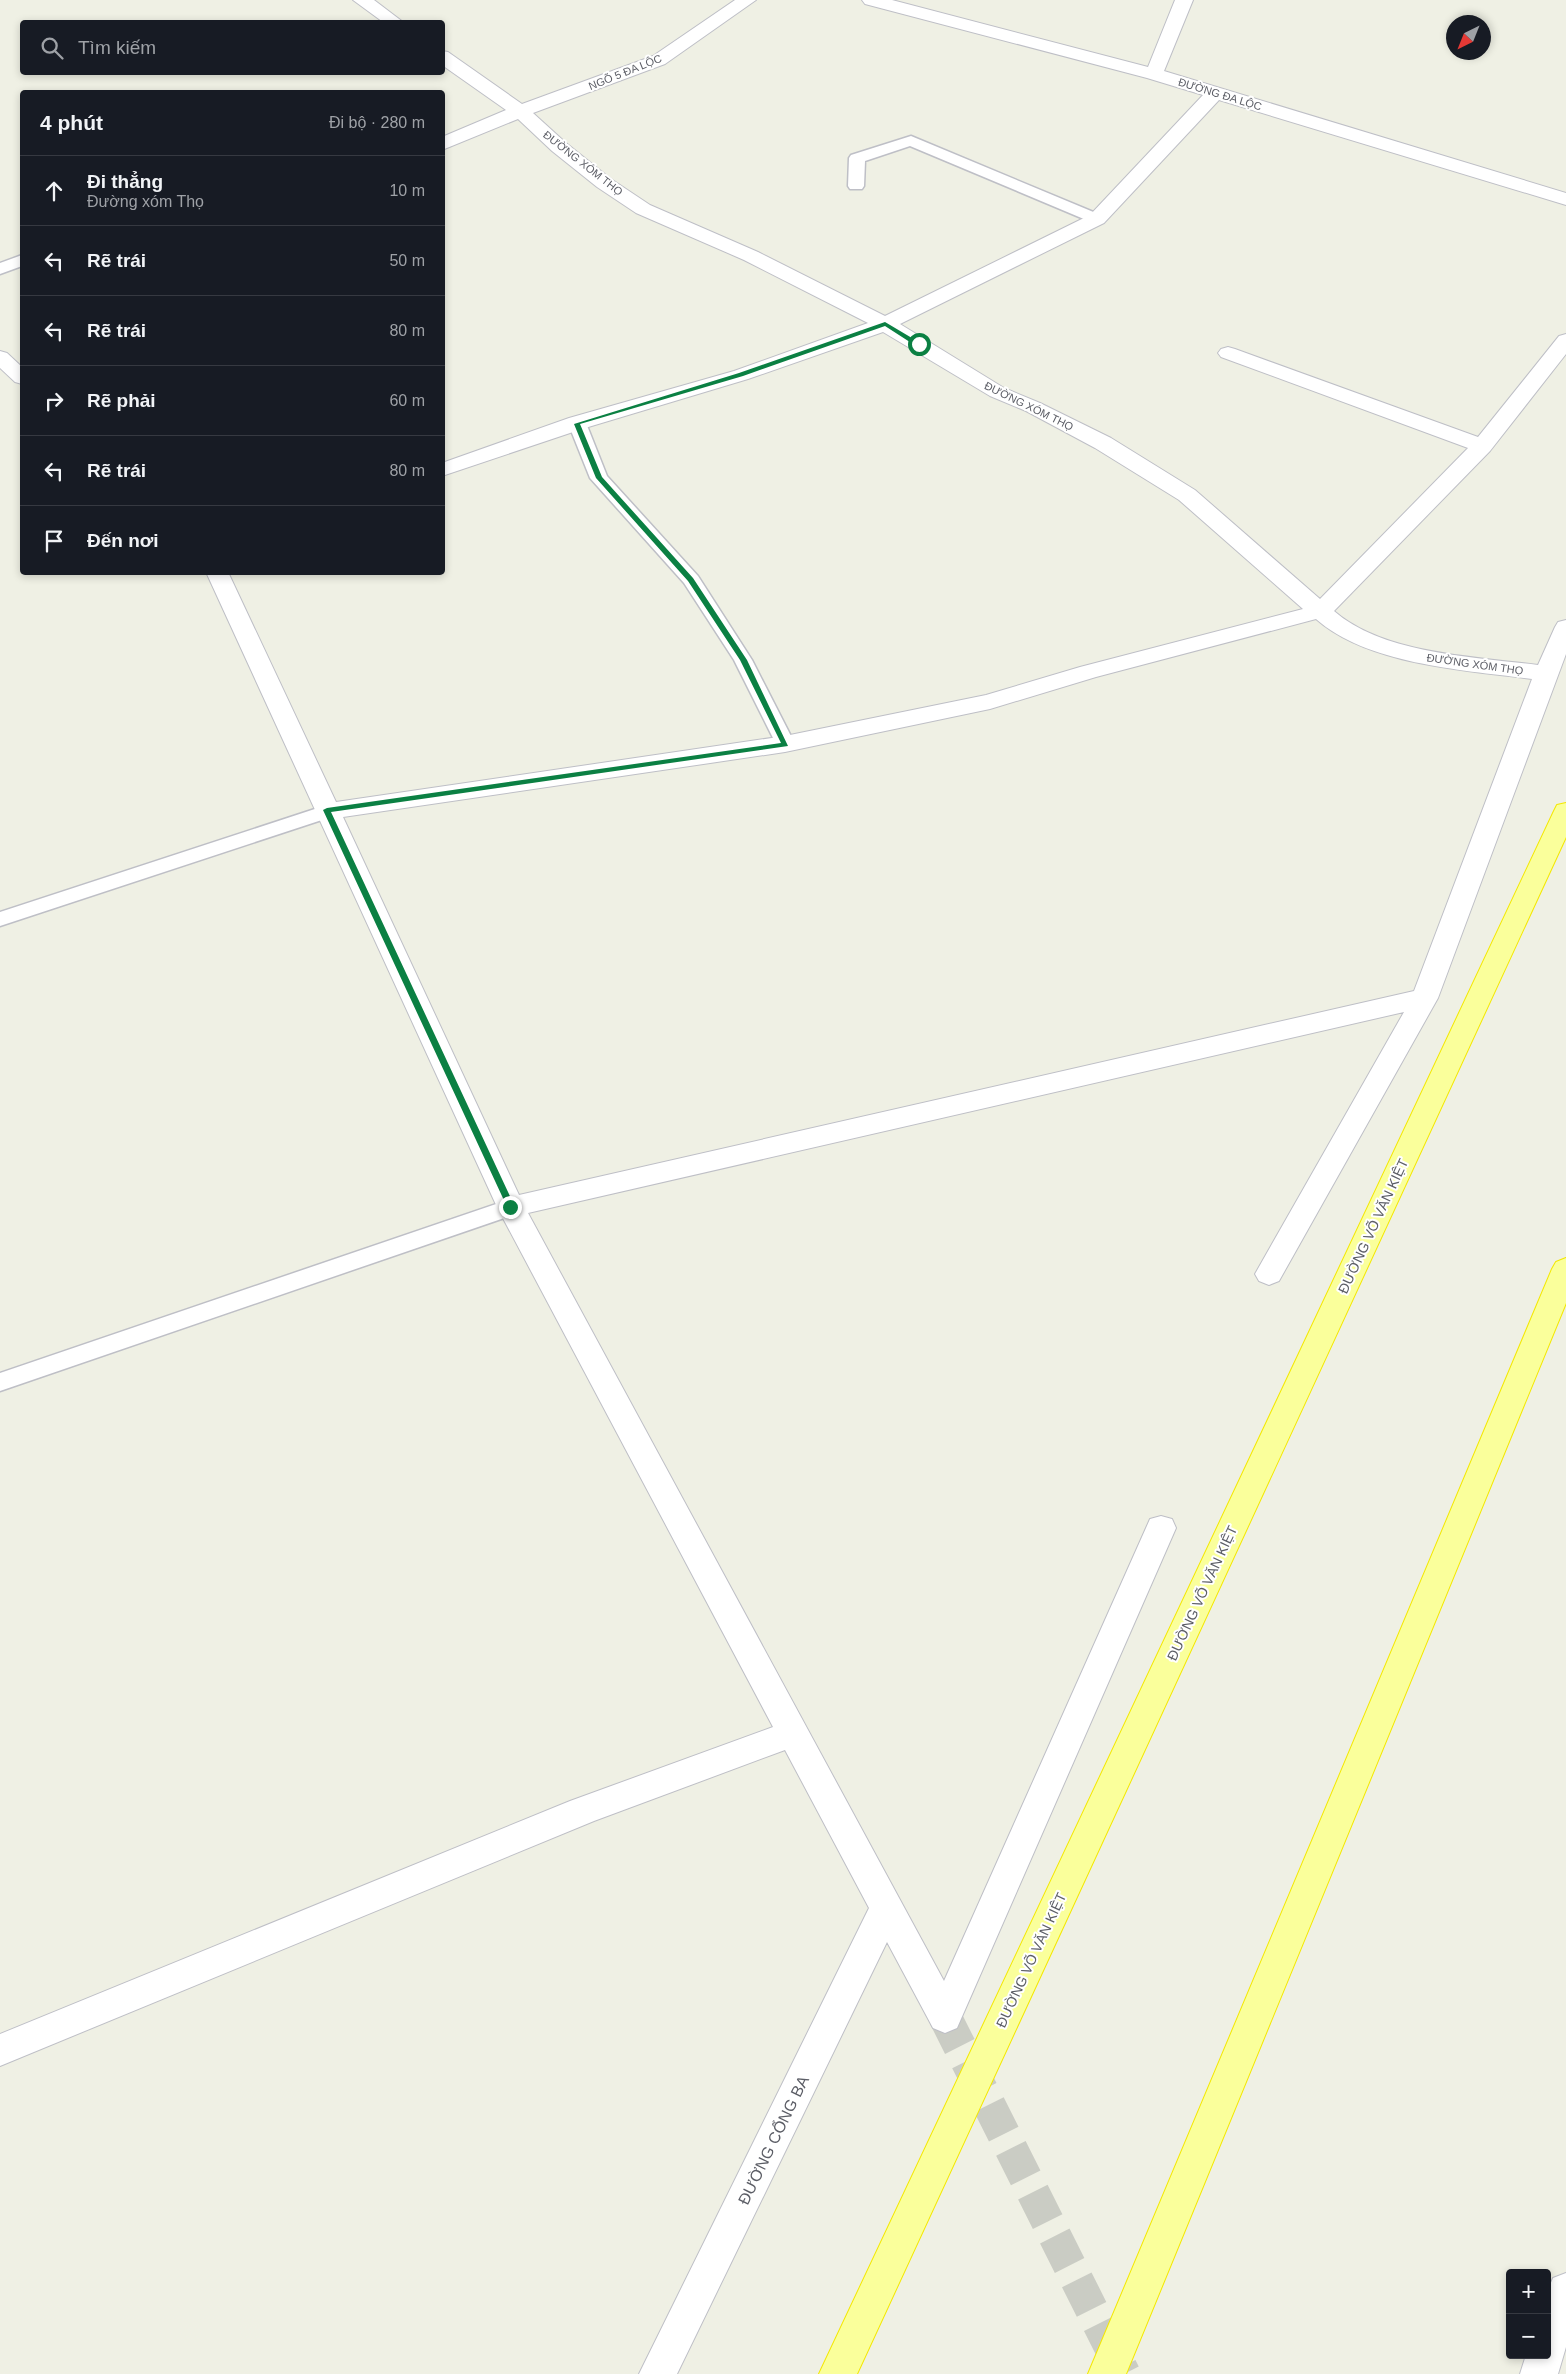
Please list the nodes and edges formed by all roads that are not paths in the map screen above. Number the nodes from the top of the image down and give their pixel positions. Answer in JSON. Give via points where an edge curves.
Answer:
{"nodes":[{"id":1,"x":362,"y":0,"type":"edge"},
{"id":2,"x":747,"y":0,"type":"edge"},
{"id":3,"x":871,"y":0,"type":"edge"},
{"id":4,"x":1184,"y":0,"type":"edge"},
{"id":5,"x":391,"y":20,"type":"edge"},
{"id":6,"x":445,"y":58,"type":"edge"},
{"id":7,"x":1154,"y":74,"type":"junction"},
{"id":8,"x":1216,"y":92,"type":"junction"},
{"id":9,"x":520,"y":111,"type":"junction"},
{"id":10,"x":445,"y":143,"type":"edge"},
{"id":11,"x":856,"y":186,"type":"dead end"},
{"id":12,"x":1566,"y":199,"type":"edge"},
{"id":13,"x":1097,"y":220,"type":"junction"},
{"id":14,"x":20,"y":261,"type":"edge"},
{"id":15,"x":0,"y":269,"type":"edge"},
{"id":16,"x":885,"y":324,"type":"junction"},
{"id":17,"x":1566,"y":340,"type":"edge"},
{"id":18,"x":1228,"y":353,"type":"dead end"},
{"id":19,"x":0,"y":357,"type":"edge"},
{"id":20,"x":20,"y":376,"type":"edge"},
{"id":21,"x":577,"y":424,"type":"junction"},
{"id":22,"x":1482,"y":446,"type":"junction"},
{"id":23,"x":445,"y":469,"type":"edge"},
{"id":24,"x":218,"y":575,"type":"edge"},
{"id":25,"x":1321,"y":611,"type":"junction"},
{"id":26,"x":1566,"y":627,"type":"edge"},
{"id":27,"x":1546,"y":673,"type":"junction"},
{"id":28,"x":785,"y":744,"type":"junction"},
{"id":29,"x":327,"y":810,"type":"junction"},
{"id":30,"x":1566,"y":811,"type":"edge"},
{"id":31,"x":0,"y":919,"type":"edge"},
{"id":32,"x":1425,"y":998,"type":"junction"},
{"id":33,"x":510,"y":1207,"type":"junction"},
{"id":34,"x":1566,"y":1269,"type":"edge"},
{"id":35,"x":1269,"y":1274,"type":"dead end"},
{"id":36,"x":0,"y":1382,"type":"edge"},
{"id":37,"x":1161,"y":1528,"type":"dead end"},
{"id":38,"x":794,"y":1733,"type":"junction"},
{"id":39,"x":888,"y":1907,"type":"junction"},
{"id":40,"x":0,"y":2050,"type":"edge"},
{"id":41,"x":1566,"y":2291,"type":"edge"},
{"id":42,"x":1551,"y":2338,"type":"edge"},
{"id":43,"x":1544,"y":2359,"type":"edge"},
{"id":44,"x":656,"y":2373,"type":"edge"},
{"id":45,"x":838,"y":2374,"type":"edge"},
{"id":46,"x":1107,"y":2374,"type":"edge"},
{"id":47,"x":1539,"y":2374,"type":"edge"}],
"edges":[{"from":1,"to":5,"type":"street"},
{"from":2,"to":9,"type":"street","name":"NGÕ 5 ĐA LỘC","via":[[659,60]]},
{"from":3,"to":7,"type":"street","name":"ĐƯỜNG ĐA LỘC"},
{"from":4,"to":7,"type":"street"},
{"from":6,"to":9,"type":"street","name":"ĐƯỜNG XÓM THỌ"},
{"from":7,"to":8,"type":"street","name":"ĐƯỜNG ĐA LỘC"},
{"from":8,"to":12,"type":"street","name":"ĐƯỜNG ĐA LỘC"},
{"from":8,"to":13,"type":"street"},
{"from":9,"to":10,"type":"street","name":"NGÕ 5 ĐA LỘC"},
{"from":9,"to":16,"type":"street","name":"ĐƯỜNG XÓM THỌ","via":[[604,183],[643,209],[751,256]]},
{"from":11,"to":13,"type":"lane","via":[[857,158],[911,141]]},
{"from":13,"to":16,"type":"street"},
{"from":14,"to":15,"type":"lane"},
{"from":16,"to":21,"type":"street","via":[[741,375]]},
{"from":16,"to":25,"type":"street","name":"ĐƯỜNG XÓM THỌ","via":[[997,392],[1104,443],[1187,495]]},
{"from":17,"to":22,"type":"street"},
{"from":18,"to":22,"type":"street"},
{"from":19,"to":20,"type":"street"},
{"from":21,"to":23,"type":"street"},
{"from":21,"to":28,"type":"lane","via":[[599,478],[691,580],[744,660]]},
{"from":22,"to":25,"type":"street"},
{"from":24,"to":29,"type":"street"},
{"from":25,"to":27,"type":"street","name":"ĐƯỜNG XÓM THỌ","via":[[1339,628],[1371,642],[1430,659]]},
{"from":25,"to":28,"type":"street","via":[[1088,672],[990,702]]},
{"from":26,"to":27,"type":"street"},
{"from":27,"to":32,"type":"street"},
{"from":28,"to":29,"type":"street"},
{"from":29,"to":31,"type":"lane"},
{"from":29,"to":33,"type":"street"},
{"from":30,"to":45,"type":"highway","name":"ĐƯỜNG VÕ VĂN KIỆT"},
{"from":32,"to":33,"type":"street"},
{"from":32,"to":35,"type":"street"},
{"from":33,"to":36,"type":"lane"},
{"from":33,"to":38,"type":"street"},
{"from":34,"to":46,"type":"highway"},
{"from":37,"to":39,"type":"street","via":[[945,2017]]},
{"from":38,"to":39,"type":"street"},
{"from":38,"to":40,"type":"street","via":[[582,1811]]},
{"from":39,"to":44,"type":"street","name":"ĐƯỜNG CỔNG BA"},
{"from":41,"to":42,"type":"street"},
{"from":43,"to":47,"type":"street"}]}
